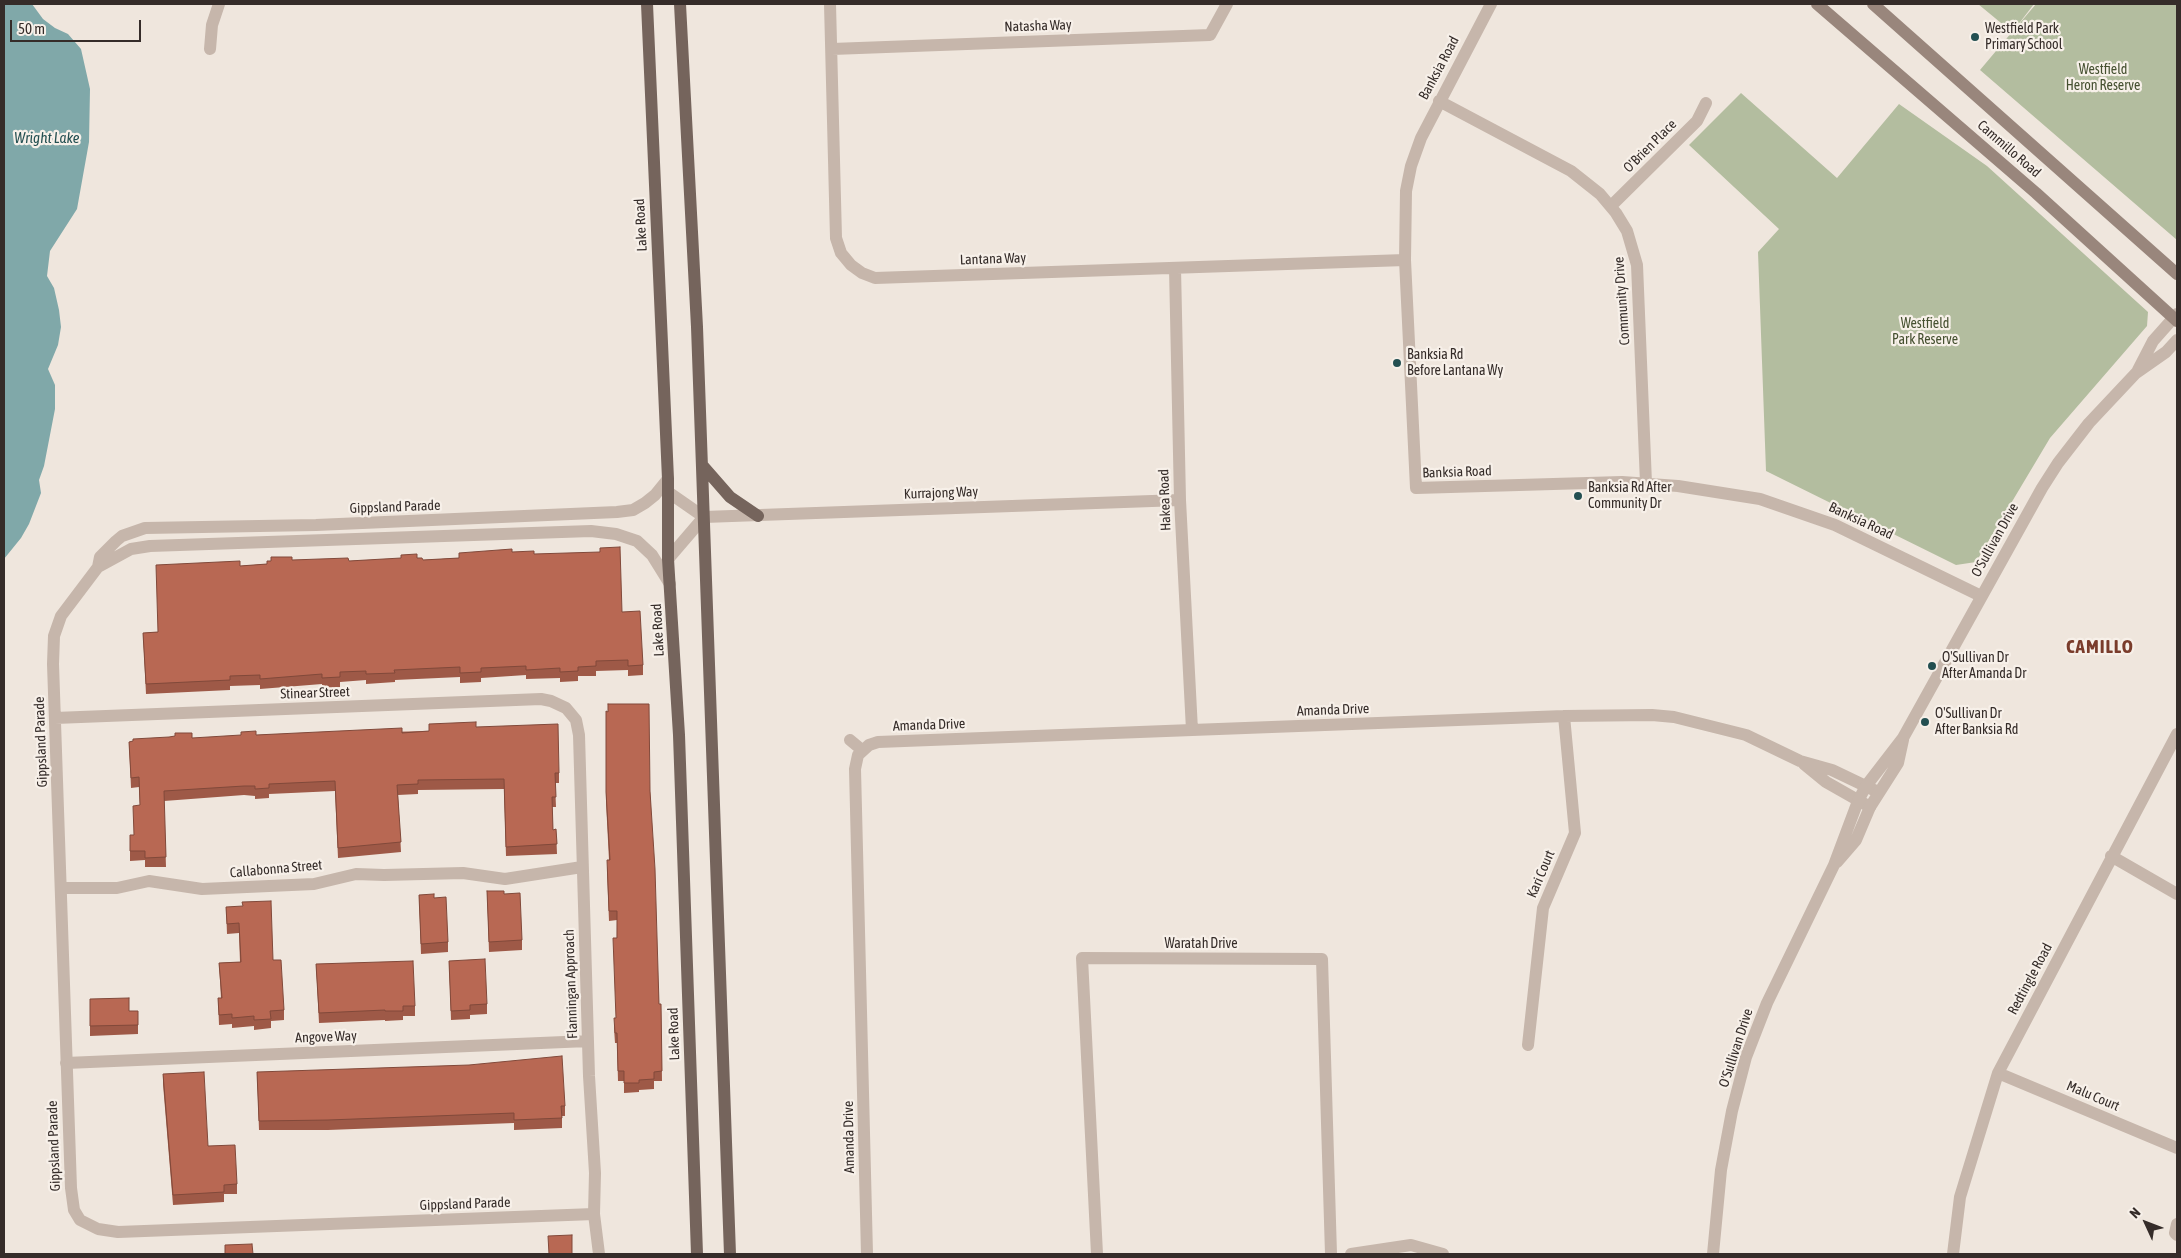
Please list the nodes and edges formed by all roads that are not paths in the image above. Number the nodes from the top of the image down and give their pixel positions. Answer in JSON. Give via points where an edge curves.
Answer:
{"nodes":[{"id":1,"x":217,"y":4,"type":"edge"},
{"id":2,"x":647,"y":4,"type":"edge"},
{"id":3,"x":680,"y":4,"type":"edge"},
{"id":4,"x":830,"y":4,"type":"edge"},
{"id":5,"x":1227,"y":4,"type":"edge"},
{"id":6,"x":1491,"y":4,"type":"edge"},
{"id":7,"x":1818,"y":4,"type":"edge"},
{"id":8,"x":1873,"y":4,"type":"edge"},
{"id":9,"x":832,"y":48,"type":"junction"},
{"id":10,"x":210,"y":49,"type":"dead end"},
{"id":11,"x":1439,"y":101,"type":"junction"},
{"id":12,"x":1706,"y":103,"type":"dead end"},
{"id":13,"x":1611,"y":206,"type":"junction"},
{"id":14,"x":1405,"y":260,"type":"junction"},
{"id":15,"x":1175,"y":268,"type":"junction"},
{"id":16,"x":2177,"y":274,"type":"edge"},
{"id":17,"x":2176,"y":318,"type":"edge"},
{"id":18,"x":2177,"y":340,"type":"edge"},
{"id":19,"x":2136,"y":373,"type":"junction"},
{"id":20,"x":702,"y":465,"type":"junction"},
{"id":21,"x":668,"y":479,"type":"junction"},
{"id":22,"x":1646,"y":483,"type":"junction"},
{"id":23,"x":668,"y":492,"type":"junction"},
{"id":24,"x":1180,"y":500,"type":"junction"},
{"id":25,"x":758,"y":516,"type":"junction"},
{"id":26,"x":704,"y":517,"type":"junction"},
{"id":27,"x":668,"y":559,"type":"junction"},
{"id":28,"x":98,"y":567,"type":"junction"},
{"id":29,"x":670,"y":584,"type":"junction"},
{"id":30,"x":1981,"y":596,"type":"junction"},
{"id":31,"x":571,"y":713,"type":"joint"},
{"id":32,"x":1564,"y":716,"type":"junction"},
{"id":33,"x":55,"y":718,"type":"junction"},
{"id":34,"x":1192,"y":730,"type":"junction"},
{"id":35,"x":2177,"y":734,"type":"edge"},
{"id":36,"x":1903,"y":738,"type":"junction"},
{"id":37,"x":850,"y":740,"type":"dead end"},
{"id":38,"x":862,"y":750,"type":"junction"},
{"id":39,"x":1800,"y":761,"type":"junction"},
{"id":40,"x":1866,"y":786,"type":"junction"},
{"id":41,"x":1878,"y":792,"type":"junction"},
{"id":42,"x":1858,"y":801,"type":"junction"},
{"id":43,"x":1870,"y":807,"type":"junction"},
{"id":44,"x":2111,"y":856,"type":"junction"},
{"id":45,"x":1834,"y":865,"type":"junction"},
{"id":46,"x":582,"y":867,"type":"junction"},
{"id":47,"x":60,"y":888,"type":"junction"},
{"id":48,"x":2177,"y":894,"type":"edge"},
{"id":49,"x":588,"y":1041,"type":"junction"},
{"id":50,"x":1528,"y":1045,"type":"dead end"},
{"id":51,"x":66,"y":1062,"type":"junction"},
{"id":52,"x":1998,"y":1073,"type":"junction"},
{"id":53,"x":2177,"y":1148,"type":"edge"},
{"id":54,"x":594,"y":1214,"type":"junction"},
{"id":55,"x":2177,"y":1224,"type":"edge"},
{"id":56,"x":2177,"y":1235,"type":"edge"},
{"id":57,"x":599,"y":1254,"type":"edge"},
{"id":58,"x":697,"y":1254,"type":"edge"},
{"id":59,"x":730,"y":1254,"type":"edge"},
{"id":60,"x":867,"y":1254,"type":"edge"},
{"id":61,"x":1097,"y":1254,"type":"edge"},
{"id":62,"x":1332,"y":1254,"type":"edge"},
{"id":63,"x":1350,"y":1254,"type":"edge"},
{"id":64,"x":1443,"y":1254,"type":"edge"},
{"id":65,"x":1713,"y":1254,"type":"edge"},
{"id":66,"x":1952,"y":1254,"type":"edge"}],
"edges":[{"from":1,"to":10,"type":"street"},
{"from":2,"to":21,"type":"main road","name":"Lake Road"},
{"from":3,"to":20,"type":"main road"},
{"from":4,"to":9,"type":"street","name":"Lantana Way"},
{"from":5,"to":9,"type":"street","name":"Natasha Way","via":[[1210,35]]},
{"from":6,"to":11,"type":"street","name":"Banksia Road"},
{"from":7,"to":17,"type":"main road","name":"Cammillo Road"},
{"from":8,"to":16,"type":"main road","name":"Cammillo Road"},
{"from":9,"to":15,"type":"street","name":"Lantana Way","via":[[836,238],[841,253],[862,273],[874,278]]},
{"from":11,"to":13,"type":"street","name":"Community Drive","via":[[1571,172]]},
{"from":11,"to":14,"type":"street","name":"Banksia Road","via":[[1411,166],[1406,191]]},
{"from":12,"to":13,"type":"street","name":"O'Brien Place","via":[[1697,121]]},
{"from":13,"to":22,"type":"street","name":"Community Drive","via":[[1627,231],[1637,265]]},
{"from":14,"to":15,"type":"street","name":"Lantana Way"},
{"from":14,"to":22,"type":"street","name":"Banksia Road","via":[[1416,488]]},
{"from":15,"to":24,"type":"street","name":"Hakea Road"},
{"from":17,"to":19,"type":"street","name":"O'Sullivan Drive","via":[[2153,341]]},
{"from":18,"to":19,"type":"street","name":"O'Sullivan Drive"},
{"from":19,"to":30,"type":"street","name":"O'Sullivan Drive","via":[[2089,423],[2058,463]]},
{"from":20,"to":25,"type":"main road","via":[[730,497]]},
{"from":20,"to":26,"type":"main road"},
{"from":21,"to":23,"type":"main road","name":"Lake Road"},
{"from":21,"to":28,"type":"street","name":"Gippsland Parade","via":[[645,503],[633,510],[617,512],[316,525],[145,528],[122,536],[100,557]]},
{"from":22,"to":30,"type":"street","name":"Banksia Road","via":[[1760,499],[1812,515]]},
{"from":23,"to":26,"type":"street"},
{"from":23,"to":27,"type":"main road","name":"Lake Road"},
{"from":24,"to":25,"type":"street","name":"Kurrajong Way"},
{"from":24,"to":34,"type":"street","name":"Hakea Road"},
{"from":25,"to":26,"type":"street","name":"Kurrajong Way"},
{"from":26,"to":27,"type":"street"},
{"from":26,"to":59,"type":"main road"},
{"from":27,"to":29,"type":"main road","name":"Lake Road"},
{"from":28,"to":29,"type":"street","name":"Gippsland Parade","via":[[131,549],[150,546],[591,531],[637,541],[652,555]]},
{"from":28,"to":33,"type":"street","name":"Gippsland Parade","via":[[64,610],[56,627],[53,664]]},
{"from":29,"to":58,"type":"main road","name":"Lake Road","via":[[679,735]]},
{"from":30,"to":36,"type":"street","name":"O'Sullivan Drive"},
{"from":31,"to":33,"type":"street","name":"Stinear Street","via":[[560,704],[541,699]]},
{"from":31,"to":46,"type":"street","name":"Flanningan Approach","via":[[579,735]]},
{"from":32,"to":34,"type":"street","name":"Amanda Drive"},
{"from":32,"to":39,"type":"street","name":"Amanda Drive","via":[[1652,715],[1674,718],[1746,735]]},
{"from":32,"to":50,"type":"street","name":"Kari Court","via":[[1575,833],[1542,908]]},
{"from":33,"to":47,"type":"street","name":"Gippsland Parade"},
{"from":34,"to":38,"type":"street","name":"Amanda Drive","via":[[878,742]]},
{"from":35,"to":44,"type":"street","name":"Redtingle Road"},
{"from":36,"to":40,"type":"street","name":"O'Sullivan Drive"},
{"from":36,"to":41,"type":"street","name":"O'Sullivan Drive","via":[[1898,763]]},
{"from":37,"to":38,"type":"street"},
{"from":38,"to":60,"type":"street","name":"Amanda Drive","via":[[856,761],[855,781]]},
{"from":39,"to":40,"type":"street","name":"Amanda Drive","via":[[1832,770]]},
{"from":39,"to":42,"type":"street","name":"Amanda Drive","via":[[1826,782]]},
{"from":40,"to":41,"type":"street","name":"Amanda Drive"},
{"from":40,"to":42,"type":"street","name":"O'Sullivan Drive"},
{"from":41,"to":43,"type":"street","name":"O'Sullivan Drive"},
{"from":42,"to":43,"type":"street","name":"Amanda Drive"},
{"from":42,"to":45,"type":"street","name":"O'Sullivan Drive"},
{"from":43,"to":45,"type":"street","name":"O'Sullivan Drive","via":[[1856,840]]},
{"from":44,"to":48,"type":"street"},
{"from":44,"to":52,"type":"street","name":"Redtingle Road"},
{"from":45,"to":65,"type":"street","name":"O'Sullivan Drive","via":[[1767,1003],[1746,1057],[1721,1170]]},
{"from":46,"to":47,"type":"street","name":"Callabonna Street","via":[[505,879],[463,873],[356,874],[314,884],[212,889],[149,881],[117,888]]},
{"from":46,"to":49,"type":"street","name":"Flanningan Approach"},
{"from":47,"to":51,"type":"street","name":"Gippsland Parade"},
{"from":49,"to":51,"type":"street","name":"Angove Way"},
{"from":49,"to":54,"type":"street","name":"Flanningan Approach"},
{"from":51,"to":54,"type":"street","name":"Gippsland Parade","via":[[72,1203],[80,1220],[98,1230]]},
{"from":52,"to":53,"type":"street","name":"Malu Court"},
{"from":52,"to":66,"type":"street","name":"Redtingle Road","via":[[1960,1197]]},
{"from":54,"to":57,"type":"street","name":"Flanningan Approach"},
{"from":55,"to":56,"type":"street"},
{"from":61,"to":62,"type":"street","name":"Waratah Drive","via":[[1082,958],[1322,959]]},
{"from":63,"to":64,"type":"street","via":[[1411,1245]]}]}
